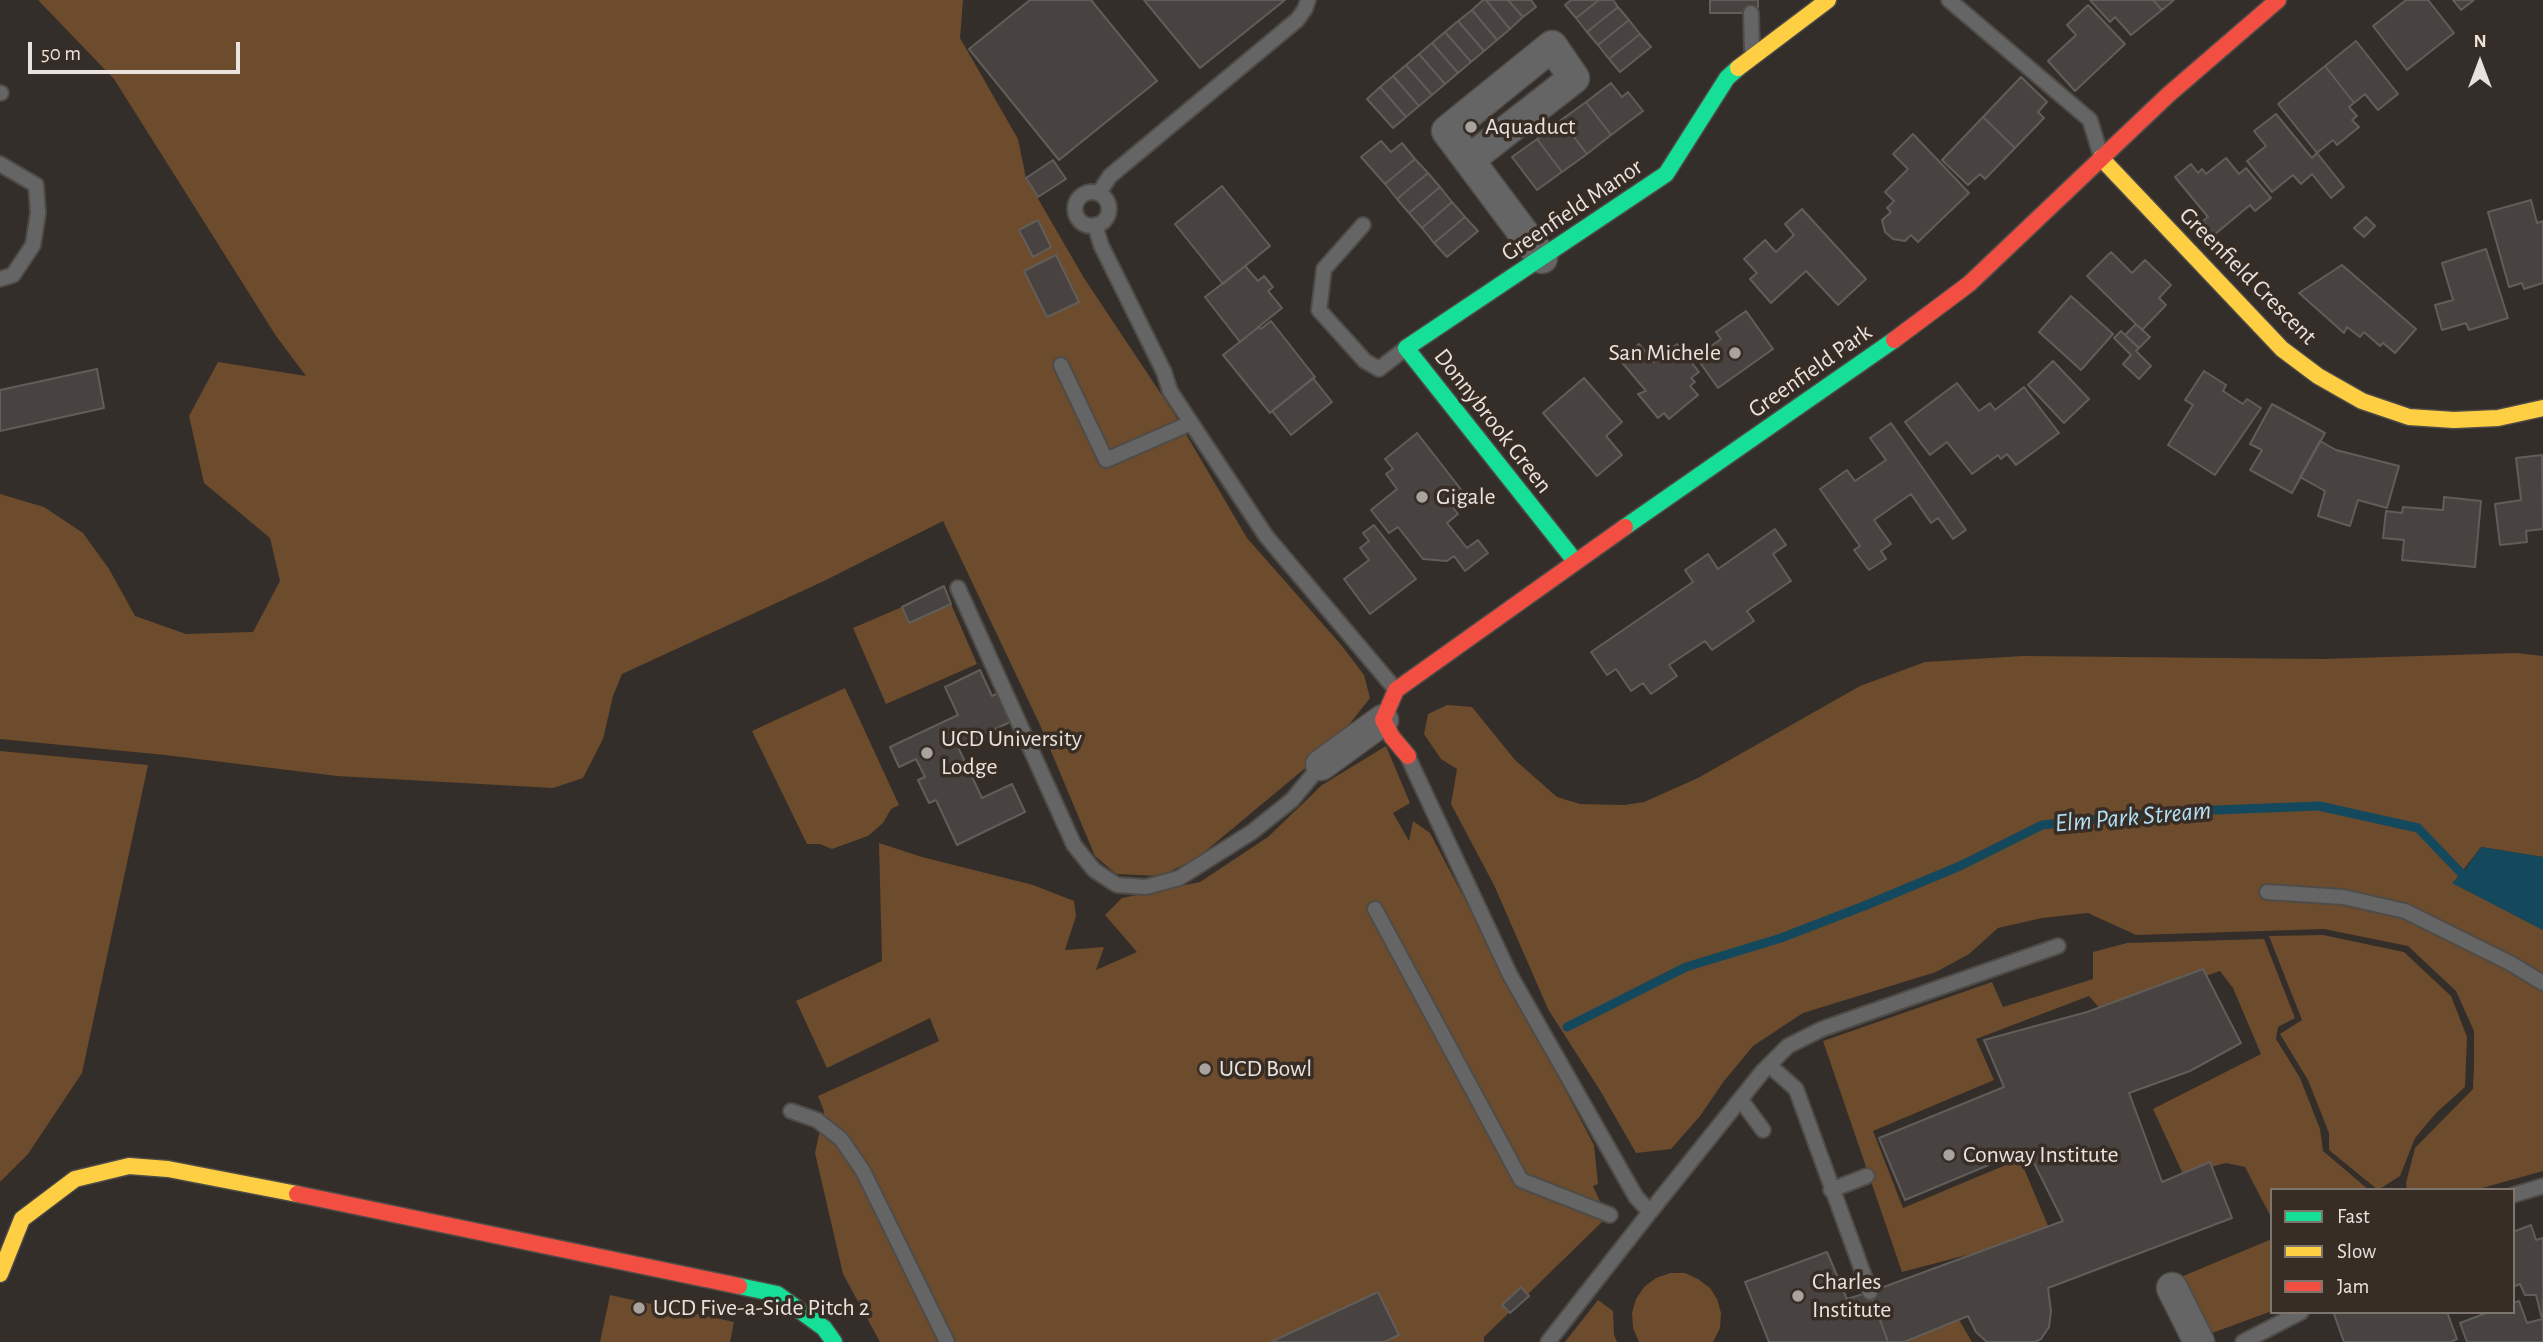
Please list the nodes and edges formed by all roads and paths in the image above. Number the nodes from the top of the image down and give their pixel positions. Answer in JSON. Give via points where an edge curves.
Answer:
{"nodes":[{"id":1,"x":1308,"y":0,"type":"edge"},
{"id":2,"x":1828,"y":0,"type":"edge"},
{"id":3,"x":1949,"y":0,"type":"edge"},
{"id":4,"x":2278,"y":0,"type":"edge"},
{"id":5,"x":1751,"y":13,"type":"dead end"},
{"id":6,"x":1752,"y":56,"type":"junction"},
{"id":7,"x":2101,"y":158,"type":"junction"},
{"id":8,"x":1469,"y":160,"type":"dead end"},
{"id":9,"x":0,"y":164,"type":"edge"},
{"id":10,"x":1099,"y":193,"type":"junction"},
{"id":11,"x":1095,"y":225,"type":"junction"},
{"id":12,"x":1363,"y":225,"type":"dead end"},
{"id":13,"x":1542,"y":258,"type":"junction"},
{"id":14,"x":0,"y":279,"type":"edge"},
{"id":15,"x":1406,"y":348,"type":"junction"},
{"id":16,"x":1061,"y":365,"type":"dead end"},
{"id":17,"x":2543,"y":408,"type":"edge"},
{"id":18,"x":1191,"y":423,"type":"junction"},
{"id":19,"x":1575,"y":561,"type":"junction"},
{"id":20,"x":958,"y":588,"type":"dead end"},
{"id":21,"x":1396,"y":690,"type":"junction"},
{"id":22,"x":1383,"y":719,"type":"junction"},
{"id":23,"x":1408,"y":756,"type":"joint"},
{"id":24,"x":1321,"y":765,"type":"joint"},
{"id":25,"x":2267,"y":892,"type":"dead end"},
{"id":26,"x":1375,"y":909,"type":"dead end"},
{"id":27,"x":2059,"y":946,"type":"dead end"},
{"id":28,"x":2543,"y":983,"type":"edge"},
{"id":29,"x":1769,"y":1065,"type":"junction"},
{"id":30,"x":1741,"y":1100,"type":"junction"},
{"id":31,"x":791,"y":1111,"type":"dead end"},
{"id":32,"x":1763,"y":1130,"type":"dead end"},
{"id":33,"x":1867,"y":1176,"type":"dead end"},
{"id":34,"x":2543,"y":1186,"type":"edge"},
{"id":35,"x":1831,"y":1190,"type":"junction"},
{"id":36,"x":2515,"y":1194,"type":"edge"},
{"id":37,"x":1650,"y":1212,"type":"junction"},
{"id":38,"x":1610,"y":1215,"type":"dead end"},
{"id":39,"x":0,"y":1274,"type":"edge"},
{"id":40,"x":2172,"y":1287,"type":"dead end"},
{"id":41,"x":1870,"y":1292,"type":"dead end"},
{"id":42,"x":2297,"y":1314,"type":"edge"},
{"id":43,"x":834,"y":1342,"type":"edge"},
{"id":44,"x":947,"y":1342,"type":"edge"},
{"id":45,"x":1548,"y":1342,"type":"edge"},
{"id":46,"x":2199,"y":1342,"type":"edge"},
{"id":47,"x":2243,"y":1342,"type":"edge"}],
"edges":[{"from":1,"to":10,"type":"lane","via":[[1297,20],[1110,176]]},
{"from":2,"to":6,"type":"street","name":"Greenfield Manor"},
{"from":3,"to":7,"type":"lane","via":[[2090,120]]},
{"from":4,"to":7,"type":"street","name":"Greenfield Park"},
{"from":5,"to":6,"type":"lane"},
{"from":6,"to":13,"type":"street","name":"Greenfield Manor","via":[[1727,78],[1666,174]]},
{"from":7,"to":17,"type":"street","name":"Greenfield Crescent","via":[[2282,349],[2362,401],[2409,417],[2454,420],[2498,418]]},
{"from":7,"to":19,"type":"street","name":"Greenfield Park","via":[[1969,284]]},
{"from":8,"to":13,"type":"street"},
{"from":9,"to":14,"type":"lane","via":[[36,186],[38,213],[33,245],[12,275]]},
{"from":10,"to":11,"type":"lane","via":[[1107,201],[1108,212]]},
{"from":10,"to":11,"type":"lane","via":[[1088,192],[1076,204],[1080,220]]},
{"from":11,"to":18,"type":"lane","via":[[1170,391]]},
{"from":12,"to":15,"type":"lane","name":"Donnybrook Green","via":[[1324,270],[1319,310],[1365,361],[1379,369]]},
{"from":13,"to":15,"type":"street","name":"Greenfield Manor"},
{"from":15,"to":19,"type":"street","name":"Donnybrook Green"},
{"from":16,"to":18,"type":"lane","via":[[1106,460]]},
{"from":18,"to":21,"type":"lane","via":[[1266,536]]},
{"from":19,"to":21,"type":"street","name":"Greenfield Park"},
{"from":20,"to":24,"type":"lane","via":[[1074,845],[1094,870],[1117,885],[1146,887],[1179,878],[1252,832],[1292,800]]},
{"from":21,"to":22,"type":"street"},
{"from":22,"to":23,"type":"street"},
{"from":22,"to":24,"type":"street"},
{"from":23,"to":37,"type":"lane","via":[[1510,975],[1636,1197]]},
{"from":25,"to":28,"type":"lane","via":[[2343,897],[2405,911]]},
{"from":26,"to":38,"type":"lane","via":[[1521,1180]]},
{"from":27,"to":29,"type":"lane","via":[[1822,1029],[1787,1045]]},
{"from":29,"to":30,"type":"lane"},
{"from":29,"to":35,"type":"lane","via":[[1796,1089]]},
{"from":30,"to":32,"type":"lane"},
{"from":30,"to":37,"type":"lane"},
{"from":31,"to":44,"type":"lane","via":[[817,1120],[841,1139],[863,1171]]},
{"from":33,"to":35,"type":"lane"},
{"from":34,"to":36,"type":"lane"},
{"from":35,"to":41,"type":"lane"},
{"from":37,"to":45,"type":"lane"},
{"from":39,"to":43,"type":"street","via":[[22,1219],[75,1180],[130,1166],[155,1168],[777,1294],[824,1328]]},
{"from":40,"to":46,"type":"street"},
{"from":42,"to":47,"type":"lane"}]}
